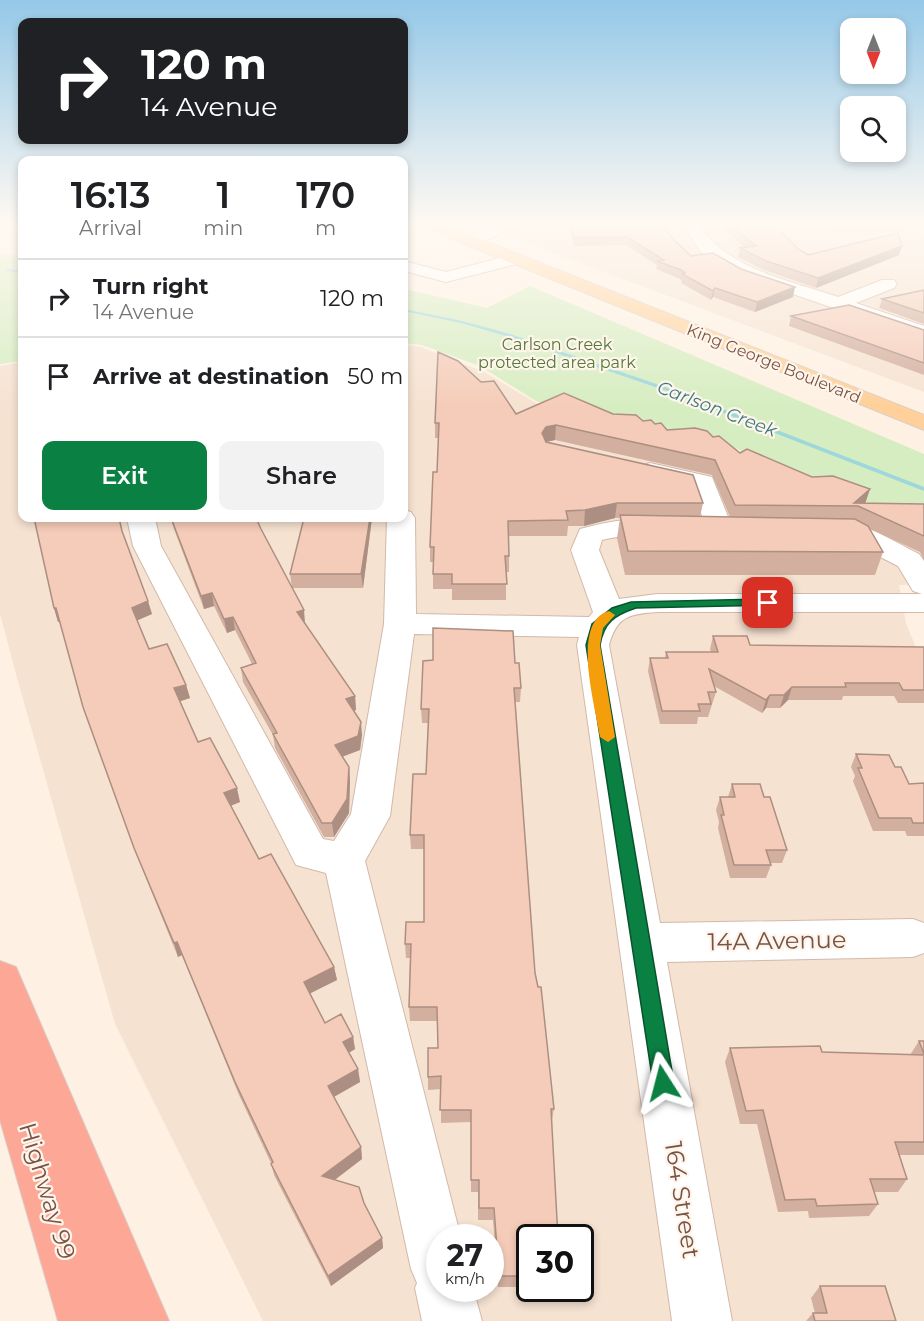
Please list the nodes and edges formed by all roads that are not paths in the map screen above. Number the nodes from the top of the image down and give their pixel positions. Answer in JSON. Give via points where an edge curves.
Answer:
{"nodes":[{"id":1,"x":576,"y":284,"type":"edge"},
{"id":2,"x":778,"y":284,"type":"edge"},
{"id":3,"x":888,"y":284,"type":"dead end"},
{"id":4,"x":838,"y":304,"type":"junction"},
{"id":5,"x":924,"y":333,"type":"edge"},
{"id":6,"x":924,"y":423,"type":"edge"},
{"id":7,"x":623,"y":465,"type":"edge"},
{"id":8,"x":142,"y":522,"type":"edge"},
{"id":9,"x":401,"y":522,"type":"edge"},
{"id":10,"x":808,"y":531,"type":"edge"},
{"id":11,"x":924,"y":585,"type":"edge"},
{"id":12,"x":924,"y":603,"type":"edge"},
{"id":13,"x":603,"y":620,"type":"junction"},
{"id":14,"x":400,"y":624,"type":"junction"},
{"id":15,"x":344,"y":860,"type":"junction"},
{"id":16,"x":913,"y":938,"type":"dead end"},
{"id":17,"x":641,"y":943,"type":"junction"},
{"id":18,"x":0,"y":982,"type":"edge"},
{"id":19,"x":0,"y":1026,"type":"edge"},
{"id":20,"x":429,"y":1224,"type":"edge"},
{"id":21,"x":447,"y":1302,"type":"edge"},
{"id":22,"x":88,"y":1321,"type":"edge"},
{"id":23,"x":139,"y":1321,"type":"edge"},
{"id":24,"x":452,"y":1321,"type":"edge"},
{"id":25,"x":702,"y":1321,"type":"edge"}],
"edges":[{"from":1,"to":6,"type":"main road","name":"King George Boulevard"},
{"from":2,"to":4,"type":"street"},
{"from":3,"to":4,"type":"street"},
{"from":4,"to":5,"type":"street"},
{"from":7,"to":13,"type":"street","via":[[703,483],[730,530],[615,528],[591,535],[585,550]]},
{"from":8,"to":15,"type":"street","via":[[147,546],[310,853]]},
{"from":9,"to":14,"type":"street"},
{"from":10,"to":11,"type":"street","via":[[853,532],[909,560]]},
{"from":12,"to":13,"type":"street","via":[[635,604]]},
{"from":13,"to":14,"type":"street"},
{"from":13,"to":17,"type":"street","name":"164 Street","via":[[593,645]]},
{"from":14,"to":15,"type":"street","via":[[370,816]]},
{"from":15,"to":20,"type":"street"},
{"from":16,"to":17,"type":"street","name":"14A Avenue"},
{"from":17,"to":25,"type":"street","name":"164 Street"},
{"from":18,"to":23,"type":"highway"},
{"from":19,"to":22,"type":"highway","name":"Highway 99"},
{"from":21,"to":24,"type":"street"}]}
